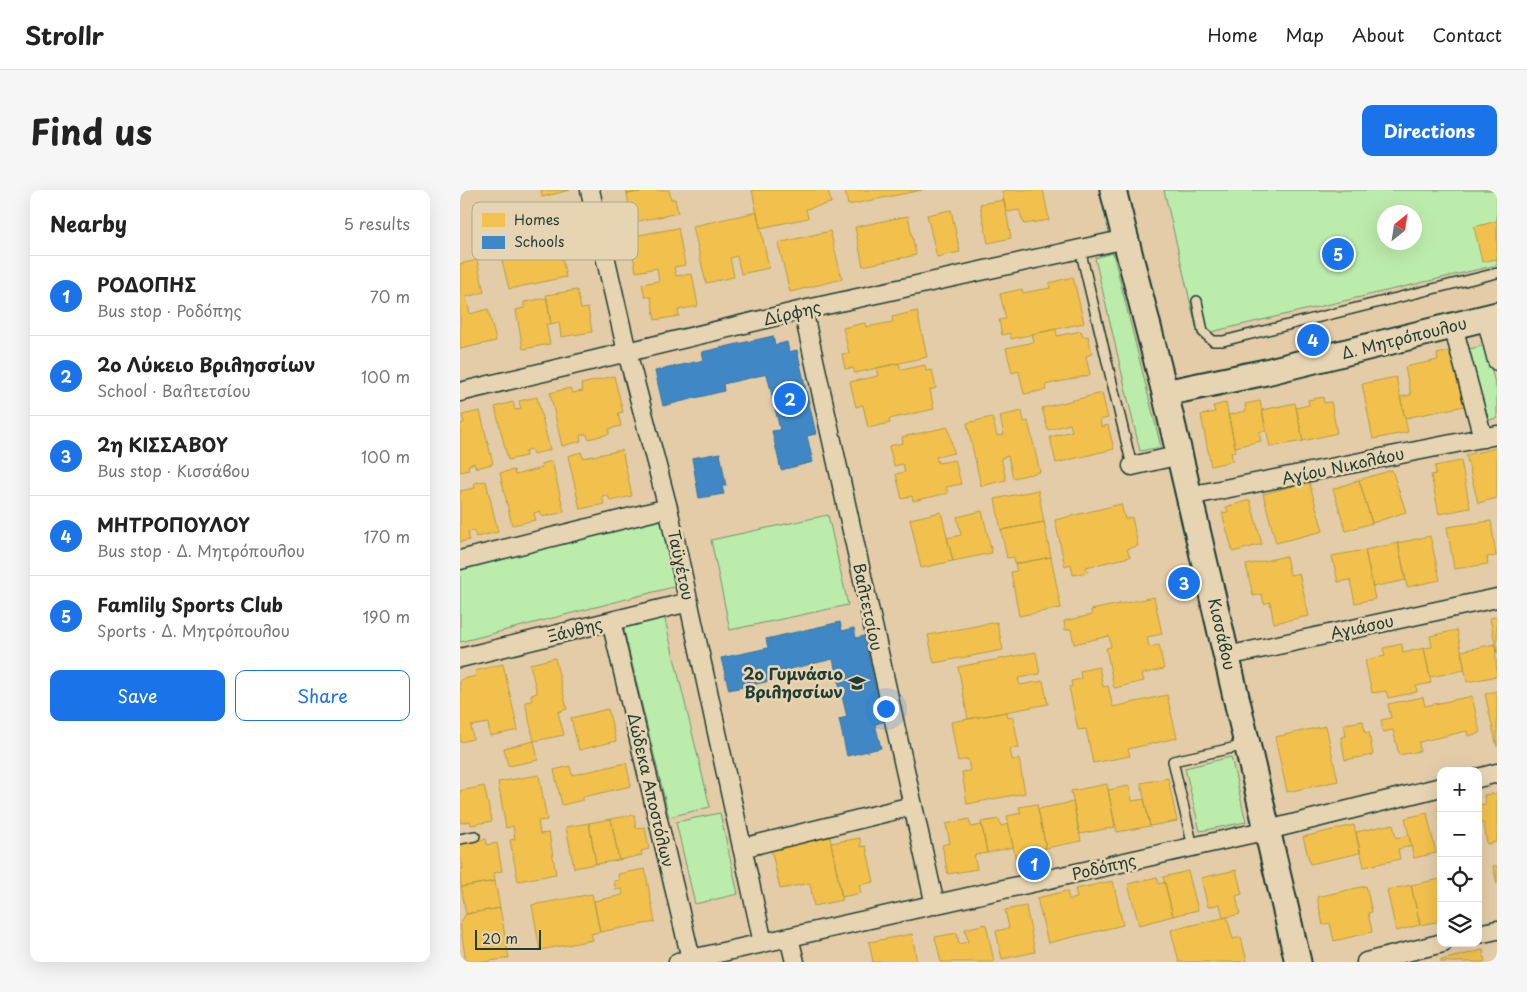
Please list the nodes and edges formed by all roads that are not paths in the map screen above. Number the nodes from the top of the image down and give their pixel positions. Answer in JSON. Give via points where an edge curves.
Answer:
{"nodes":[{"id":1,"x":1113,"y":190,"type":"edge"},
{"id":2,"x":1126,"y":239,"type":"junction"},
{"id":3,"x":1080,"y":249,"type":"junction"},
{"id":4,"x":606,"y":260,"type":"edge"},
{"id":5,"x":1497,"y":272,"type":"edge"},
{"id":6,"x":1197,"y":301,"type":"dead end"},
{"id":7,"x":803,"y":310,"type":"junction"},
{"id":8,"x":1492,"y":316,"type":"edge"},
{"id":9,"x":1453,"y":326,"type":"junction"},
{"id":10,"x":628,"y":352,"type":"junction"},
{"id":11,"x":1497,"y":361,"type":"edge"},
{"id":12,"x":460,"y":392,"type":"edge"},
{"id":13,"x":1165,"y":393,"type":"junction"},
{"id":14,"x":1490,"y":436,"type":"edge"},
{"id":15,"x":1180,"y":455,"type":"junction"},
{"id":16,"x":1132,"y":466,"type":"joint"},
{"id":17,"x":1190,"y":496,"type":"junction"},
{"id":18,"x":668,"y":508,"type":"junction"},
{"id":19,"x":460,"y":560,"type":"edge"},
{"id":20,"x":1497,"y":598,"type":"edge"},
{"id":21,"x":689,"y":602,"type":"junction"},
{"id":22,"x":611,"y":621,"type":"junction"},
{"id":23,"x":1227,"y":656,"type":"junction"},
{"id":24,"x":460,"y":658,"type":"edge"},
{"id":25,"x":1248,"y":745,"type":"junction"},
{"id":26,"x":1497,"y":773,"type":"edge"},
{"id":27,"x":1482,"y":777,"type":"edge"},
{"id":28,"x":1437,"y":788,"type":"edge"},
{"id":29,"x":912,"y":806,"type":"junction"},
{"id":30,"x":1268,"y":830,"type":"junction"},
{"id":31,"x":475,"y":836,"type":"dead end"},
{"id":32,"x":460,"y":840,"type":"edge"},
{"id":33,"x":1194,"y":847,"type":"junction"},
{"id":34,"x":742,"y":848,"type":"junction"},
{"id":35,"x":936,"y":904,"type":"junction"},
{"id":36,"x":789,"y":937,"type":"junction"},
{"id":37,"x":763,"y":943,"type":"junction"},
{"id":38,"x":1437,"y":944,"type":"edge"},
{"id":39,"x":684,"y":960,"type":"edge"},
{"id":40,"x":795,"y":962,"type":"edge"},
{"id":41,"x":1298,"y":962,"type":"edge"},
{"id":42,"x":1366,"y":962,"type":"edge"}],
"edges":[{"from":1,"to":2,"type":"street","name":"Κισσάβου"},
{"from":2,"to":3,"type":"street","name":"Δίρφης"},
{"from":2,"to":13,"type":"street","name":"Κισσάβου"},
{"from":3,"to":7,"type":"street","name":"Δίρφης"},
{"from":3,"to":16,"type":"lane"},
{"from":4,"to":10,"type":"street","name":"Ταϋγέτου"},
{"from":5,"to":6,"type":"lane","via":[[1222,342],[1207,338],[1203,332]]},
{"from":7,"to":10,"type":"street","name":"Δίρφης"},
{"from":7,"to":29,"type":"street","name":"Βαλτετσίου"},
{"from":8,"to":9,"type":"street","name":"Δ. Μητρόπουλου"},
{"from":8,"to":11,"type":"street"},
{"from":9,"to":13,"type":"street","name":"Δ. Μητρόπουλου"},
{"from":9,"to":14,"type":"street"},
{"from":10,"to":12,"type":"street","name":"Δίρφης"},
{"from":10,"to":18,"type":"street","name":"Ταϋγέτου"},
{"from":13,"to":15,"type":"street","name":"Κισσάβου"},
{"from":14,"to":17,"type":"street","name":"Αγίου Νικολάου"},
{"from":15,"to":16,"type":"street"},
{"from":15,"to":17,"type":"street","name":"Κισσάβου"},
{"from":17,"to":23,"type":"street","name":"Κισσάβου"},
{"from":18,"to":19,"type":"street"},
{"from":18,"to":21,"type":"street","name":"Ταϋγέτου"},
{"from":20,"to":23,"type":"street","name":"Αγιάσου"},
{"from":21,"to":22,"type":"street","name":"Ξάνθης"},
{"from":21,"to":34,"type":"street","name":"Ταϋγέτου"},
{"from":22,"to":24,"type":"street","name":"Ξάνθης"},
{"from":22,"to":39,"type":"street","name":"Δώδεκα Αποστόλων"},
{"from":23,"to":25,"type":"street","name":"Κισσάβου"},
{"from":25,"to":30,"type":"street","name":"Κισσάβου"},
{"from":25,"to":33,"type":"lane","via":[[1173,761]]},
{"from":26,"to":27,"type":"street"},
{"from":28,"to":30,"type":"street","name":"Ροδόπης"},
{"from":29,"to":34,"type":"street"},
{"from":29,"to":35,"type":"street","name":"Βαλτετσίου"},
{"from":30,"to":33,"type":"street","name":"Ροδόπης"},
{"from":30,"to":41,"type":"street","name":"Κισσάβου"},
{"from":31,"to":32,"type":"lane"},
{"from":33,"to":35,"type":"street","name":"Ροδόπης"},
{"from":34,"to":37,"type":"street","name":"Ταϋγέτου"},
{"from":35,"to":36,"type":"street","name":"Ροδόπης"},
{"from":36,"to":37,"type":"street","name":"Ροδόπης"},
{"from":36,"to":40,"type":"street"},
{"from":37,"to":39,"type":"street","name":"Ροδόπης"},
{"from":38,"to":42,"type":"street"}]}
